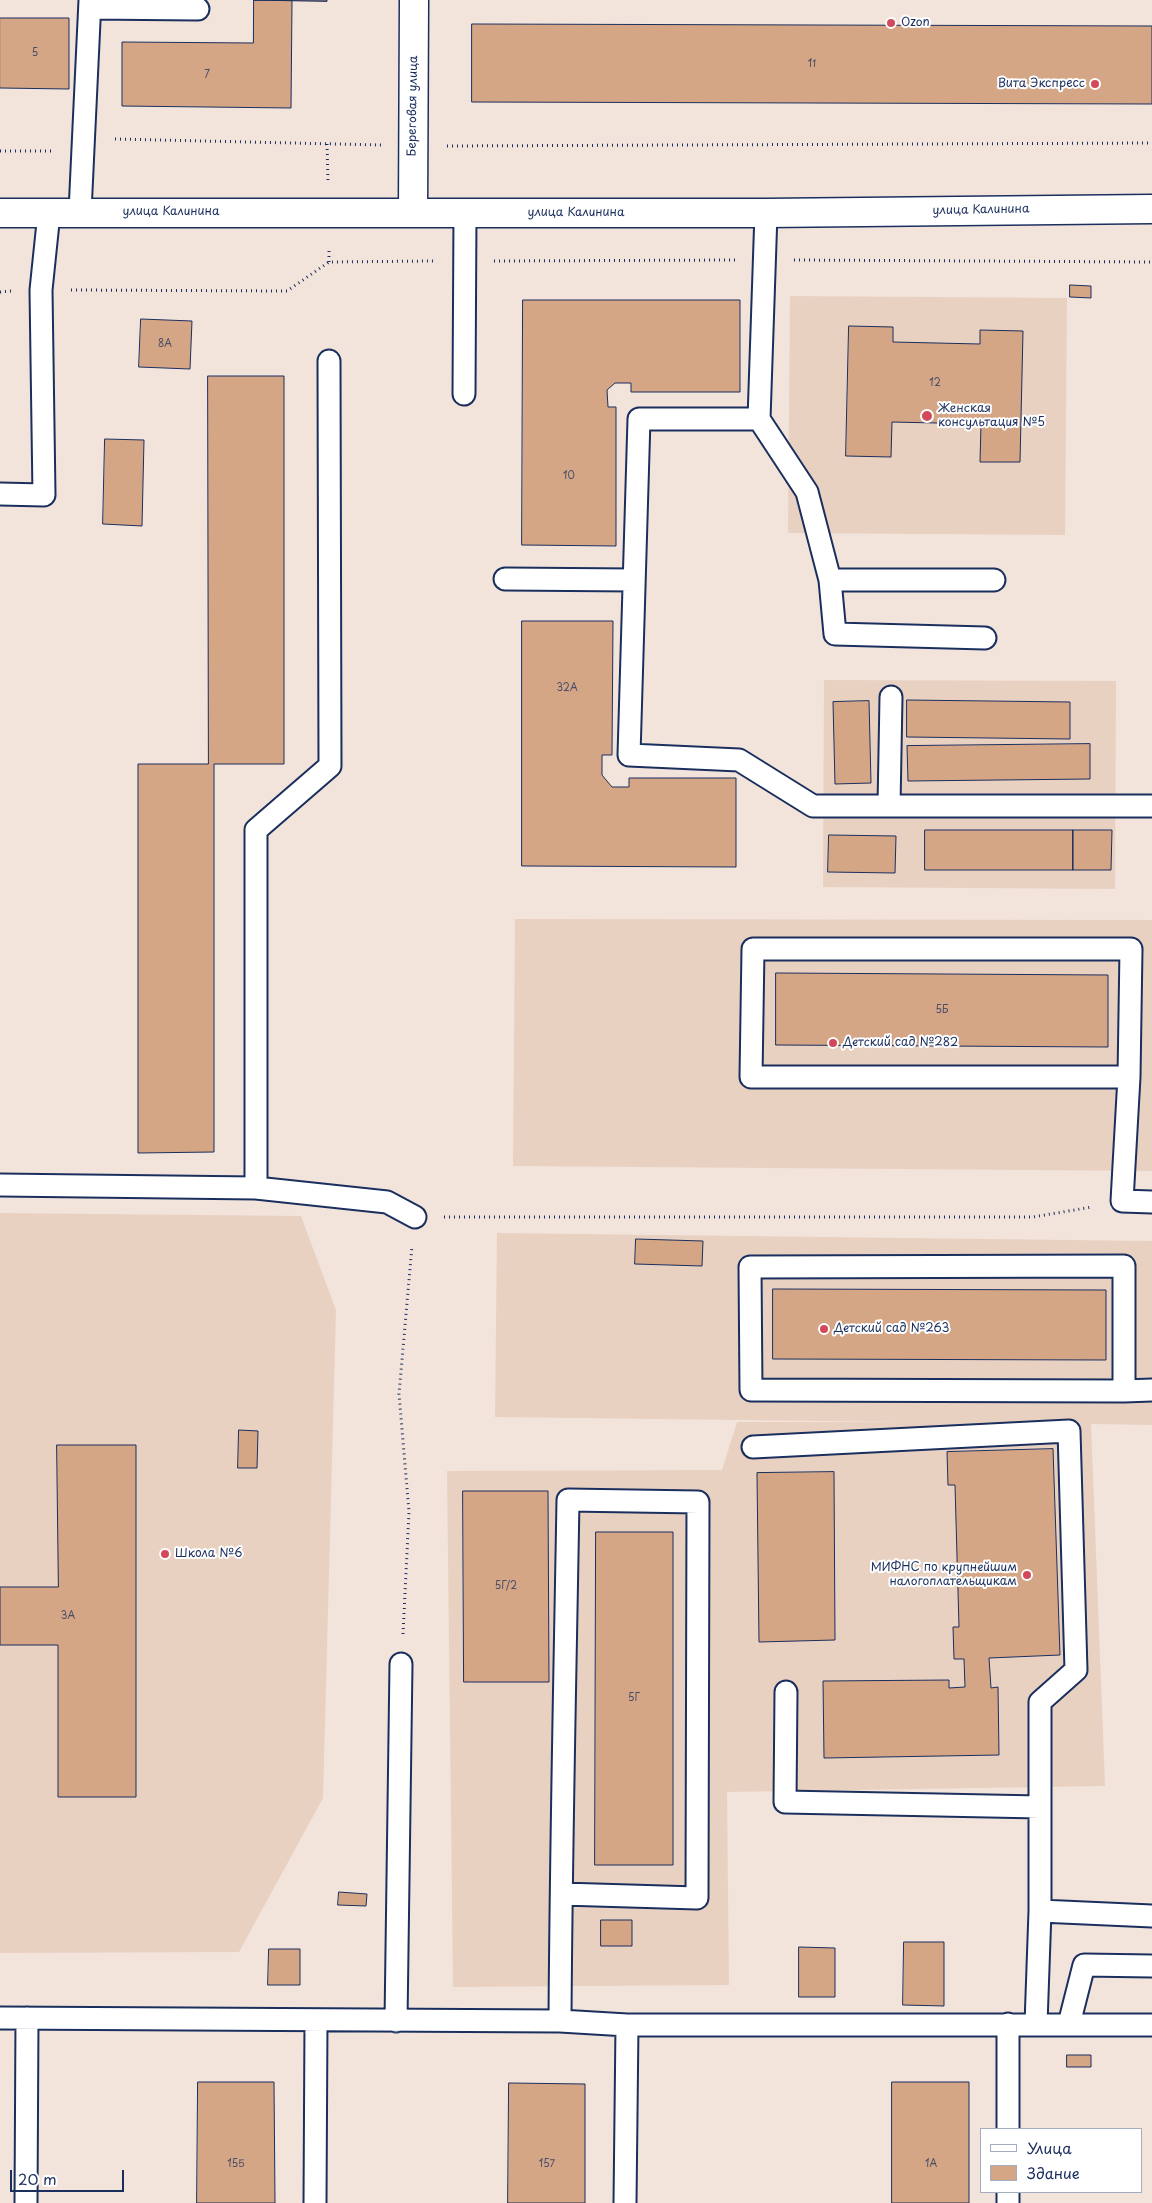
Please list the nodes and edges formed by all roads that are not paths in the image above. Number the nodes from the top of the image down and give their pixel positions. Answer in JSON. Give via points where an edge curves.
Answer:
{"nodes":[{"id":1,"x":414,"y":0,"type":"edge"},
{"id":2,"x":90,"y":4,"type":"edge"},
{"id":3,"x":198,"y":9,"type":"dead end"},
{"id":4,"x":1152,"y":209,"type":"edge"},
{"id":5,"x":0,"y":212,"type":"edge"},
{"id":6,"x":80,"y":212,"type":"junction"},
{"id":7,"x":413,"y":212,"type":"junction"},
{"id":8,"x":766,"y":212,"type":"junction"},
{"id":9,"x":49,"y":213,"type":"junction"},
{"id":10,"x":465,"y":213,"type":"junction"},
{"id":11,"x":329,"y":361,"type":"dead end"},
{"id":12,"x":464,"y":394,"type":"dead end"},
{"id":13,"x":760,"y":419,"type":"junction"},
{"id":14,"x":0,"y":494,"type":"edge"},
{"id":15,"x":505,"y":579,"type":"dead end"},
{"id":16,"x":634,"y":580,"type":"junction"},
{"id":17,"x":830,"y":580,"type":"junction"},
{"id":18,"x":994,"y":580,"type":"dead end"},
{"id":19,"x":986,"y":638,"type":"dead end"},
{"id":20,"x":891,"y":697,"type":"dead end"},
{"id":21,"x":889,"y":806,"type":"junction"},
{"id":22,"x":1152,"y":806,"type":"edge"},
{"id":23,"x":1129,"y":1077,"type":"junction"},
{"id":24,"x":0,"y":1185,"type":"edge"},
{"id":25,"x":256,"y":1188,"type":"junction"},
{"id":26,"x":1152,"y":1202,"type":"edge"},
{"id":27,"x":415,"y":1217,"type":"road end"},
{"id":28,"x":1124,"y":1390,"type":"junction"},
{"id":29,"x":1152,"y":1390,"type":"edge"},
{"id":30,"x":753,"y":1447,"type":"dead end"},
{"id":31,"x":401,"y":1664,"type":"road end"},
{"id":32,"x":786,"y":1692,"type":"dead end"},
{"id":33,"x":1040,"y":1807,"type":"junction"},
{"id":34,"x":562,"y":1894,"type":"junction"},
{"id":35,"x":1040,"y":1911,"type":"junction"},
{"id":36,"x":1152,"y":1916,"type":"edge"},
{"id":37,"x":1152,"y":1966,"type":"edge"},
{"id":38,"x":0,"y":2018,"type":"edge"},
{"id":39,"x":27,"y":2018,"type":"junction"},
{"id":40,"x":316,"y":2020,"type":"junction"},
{"id":41,"x":396,"y":2021,"type":"junction"},
{"id":42,"x":560,"y":2021,"type":"junction"},
{"id":43,"x":1008,"y":2024,"type":"junction"},
{"id":44,"x":1036,"y":2024,"type":"junction"},
{"id":45,"x":1069,"y":2024,"type":"junction"},
{"id":46,"x":627,"y":2025,"type":"junction"},
{"id":47,"x":1152,"y":2025,"type":"edge"},
{"id":48,"x":1008,"y":2128,"type":"edge"},
{"id":49,"x":26,"y":2203,"type":"edge"},
{"id":50,"x":315,"y":2203,"type":"edge"},
{"id":51,"x":625,"y":2203,"type":"edge"}],
"edges":[{"from":1,"to":7,"type":"street","name":"Береговая улица"},
{"from":2,"to":3,"type":"lane"},
{"from":2,"to":6,"type":"lane"},
{"from":4,"to":8,"type":"street","name":"улица Калинина"},
{"from":5,"to":9,"type":"street","name":"улица Калинина"},
{"from":6,"to":7,"type":"street","name":"улица Калинина"},
{"from":6,"to":9,"type":"street","name":"улица Калинина"},
{"from":7,"to":10,"type":"street","name":"улица Калинина"},
{"from":8,"to":10,"type":"street","name":"улица Калинина"},
{"from":8,"to":13,"type":"lane"},
{"from":9,"to":14,"type":"lane","via":[[41,290],[44,495]]},
{"from":10,"to":12,"type":"lane"},
{"from":11,"to":25,"type":"lane","via":[[330,766],[256,830]]},
{"from":13,"to":16,"type":"lane","via":[[639,419]]},
{"from":13,"to":17,"type":"lane","via":[[808,492]]},
{"from":15,"to":16,"type":"lane"},
{"from":16,"to":21,"type":"lane","via":[[629,755],[739,760],[813,806]]},
{"from":17,"to":18,"type":"lane"},
{"from":17,"to":19,"type":"lane","via":[[835,634]]},
{"from":20,"to":21,"type":"lane"},
{"from":21,"to":22,"type":"lane"},
{"from":23,"to":23,"type":"lane","via":[[751,1076],[753,949],[1131,949]]},
{"from":23,"to":26,"type":"lane","via":[[1122,1201]]},
{"from":24,"to":25,"type":"lane"},
{"from":25,"to":27,"type":"lane","via":[[387,1202]]},
{"from":28,"to":28,"type":"lane","via":[[750,1390],[750,1267],[1124,1266]]},
{"from":28,"to":29,"type":"lane"},
{"from":30,"to":33,"type":"lane","via":[[1069,1431],[1076,1670],[1040,1702]]},
{"from":31,"to":41,"type":"lane"},
{"from":32,"to":33,"type":"lane","via":[[786,1802]]},
{"from":33,"to":35,"type":"lane"},
{"from":34,"to":34,"type":"lane","via":[[568,1500],[698,1502],[697,1898]]},
{"from":34,"to":42,"type":"lane"},
{"from":35,"to":36,"type":"lane"},
{"from":35,"to":44,"type":"lane"},
{"from":37,"to":45,"type":"lane","via":[[1084,1965]]},
{"from":38,"to":39,"type":"lane"},
{"from":39,"to":40,"type":"lane"},
{"from":39,"to":49,"type":"lane"},
{"from":40,"to":41,"type":"lane"},
{"from":40,"to":50,"type":"lane"},
{"from":41,"to":42,"type":"lane"},
{"from":42,"to":46,"type":"lane"},
{"from":43,"to":44,"type":"lane"},
{"from":43,"to":46,"type":"lane"},
{"from":43,"to":48,"type":"lane"},
{"from":44,"to":45,"type":"lane"},
{"from":45,"to":47,"type":"lane"},
{"from":46,"to":51,"type":"lane"}]}
